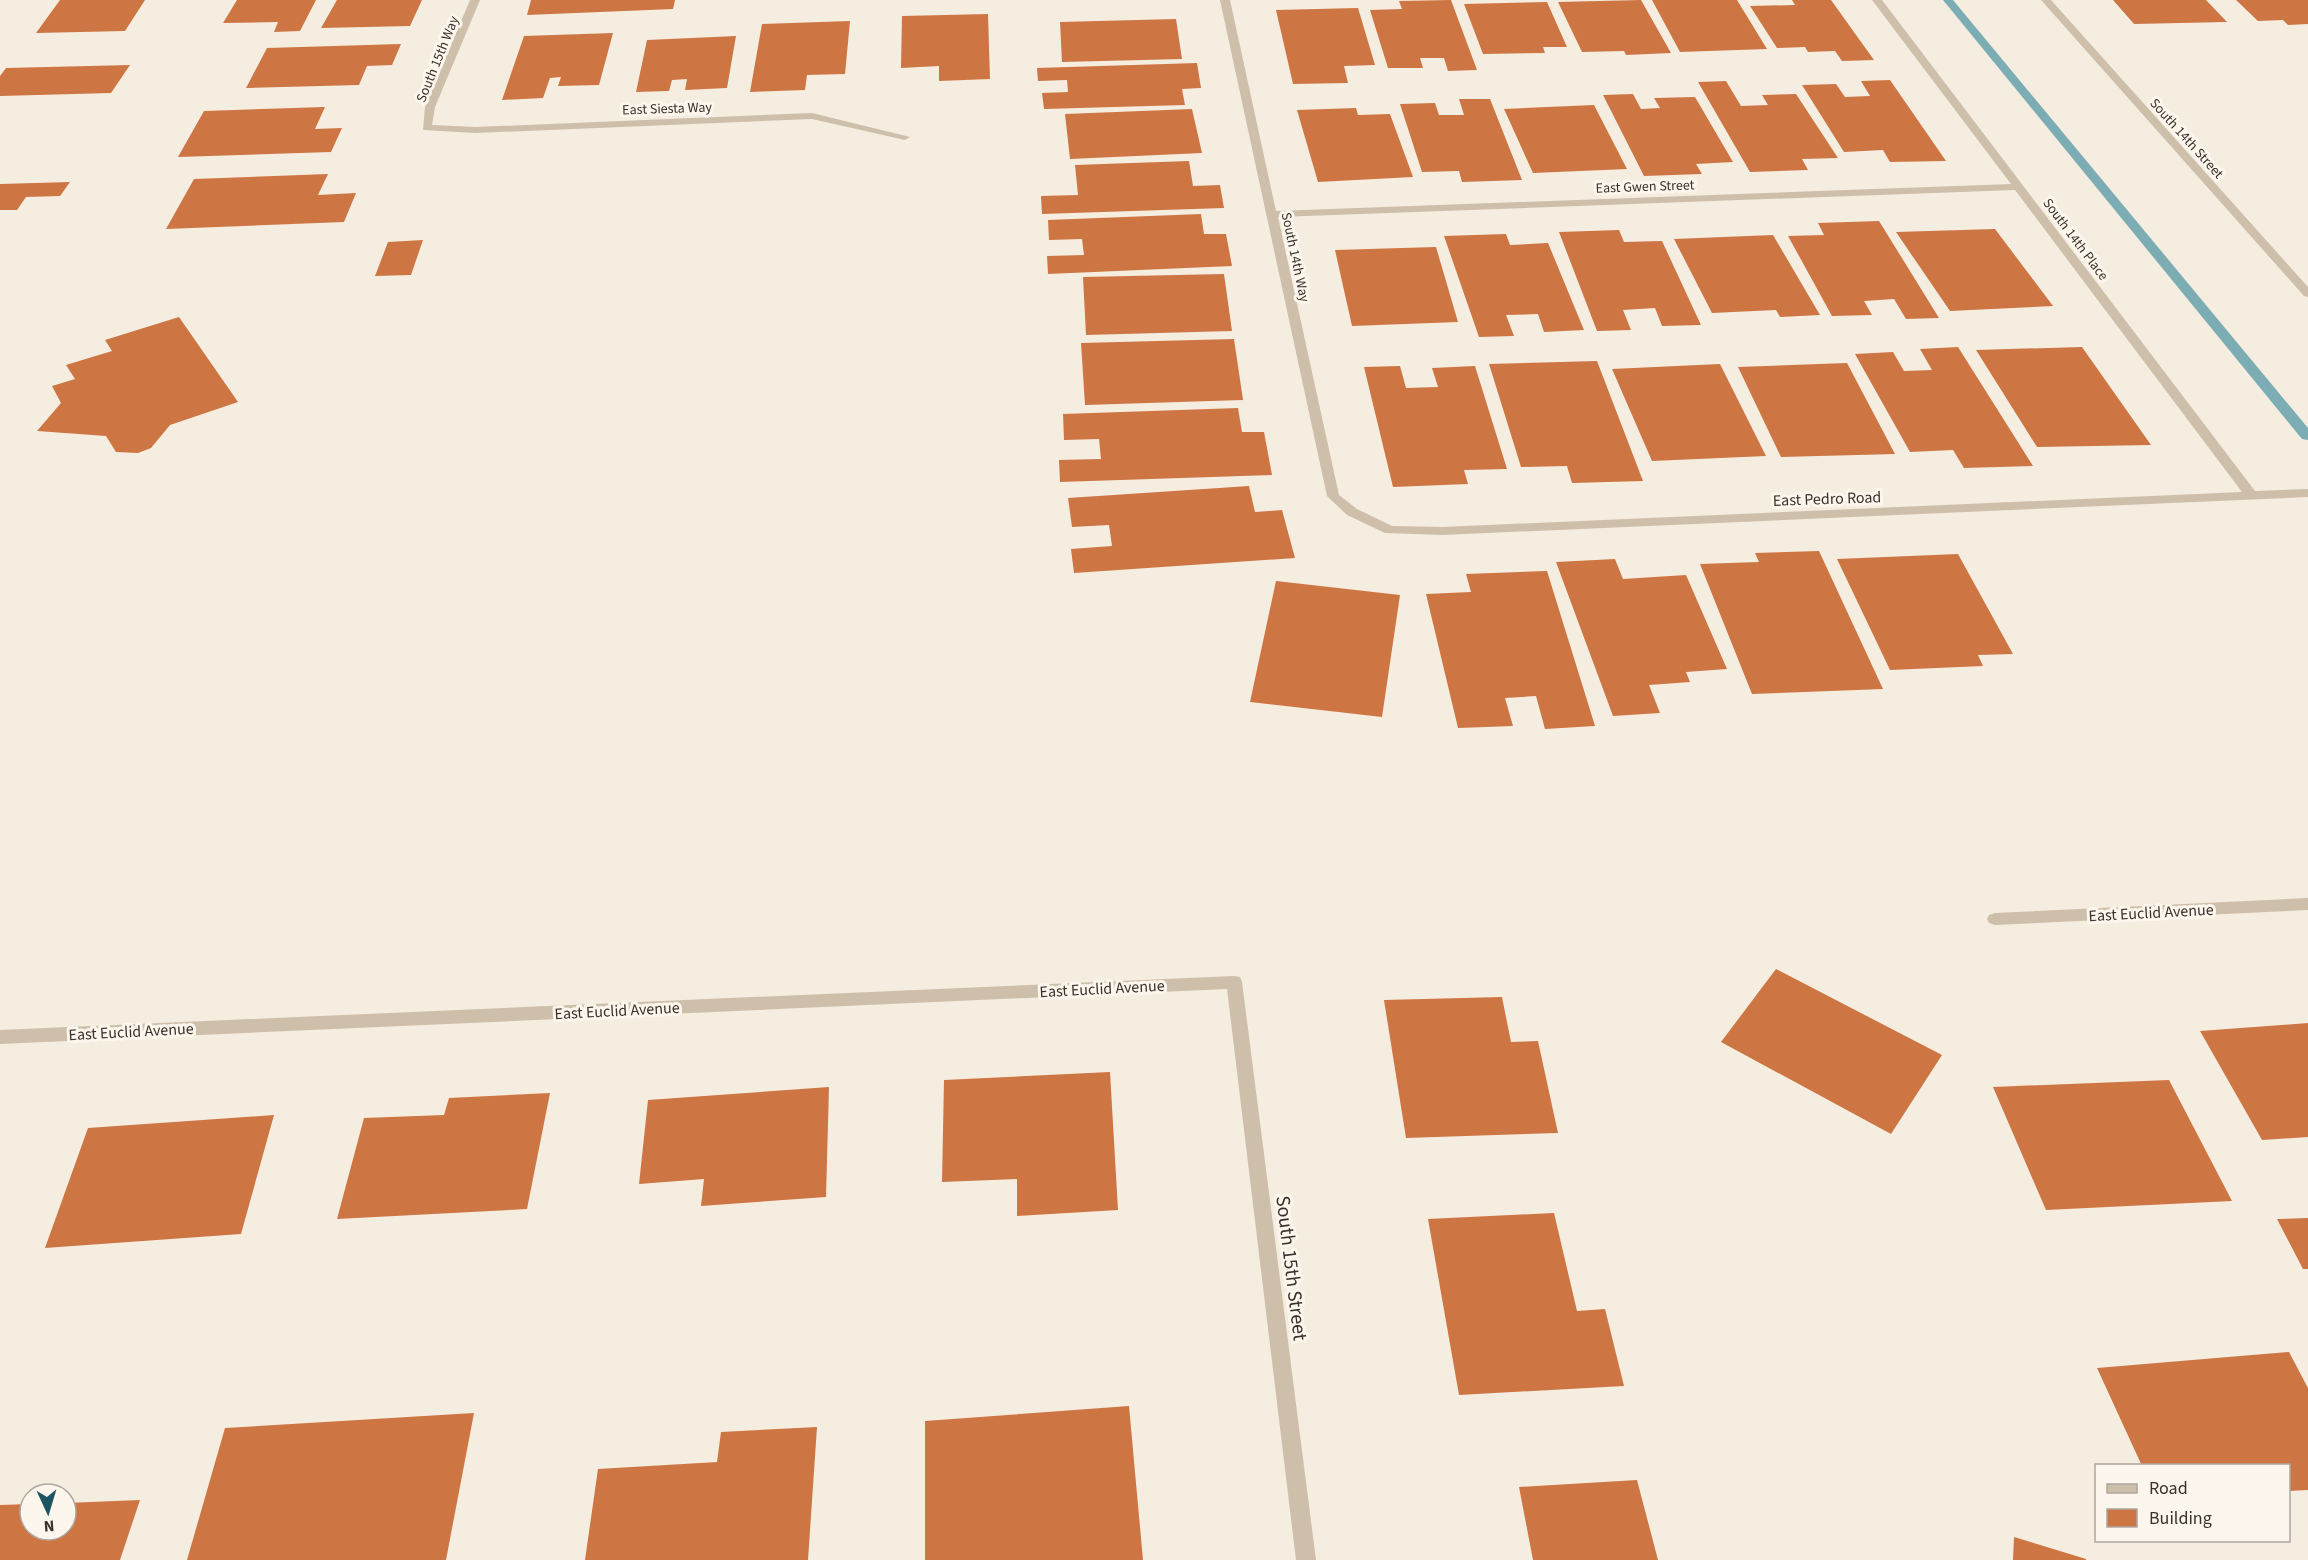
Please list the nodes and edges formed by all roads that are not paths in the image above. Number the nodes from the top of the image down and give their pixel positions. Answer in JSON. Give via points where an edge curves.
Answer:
{"nodes":[{"id":1,"x":475,"y":0,"type":"edge"},
{"id":2,"x":1225,"y":0,"type":"edge"},
{"id":3,"x":1877,"y":0,"type":"edge"},
{"id":4,"x":2046,"y":0,"type":"edge"},
{"id":5,"x":427,"y":128,"type":"joint"},
{"id":6,"x":905,"y":137,"type":"dead end"},
{"id":7,"x":2019,"y":187,"type":"junction"},
{"id":8,"x":1272,"y":214,"type":"junction"},
{"id":9,"x":2308,"y":294,"type":"edge"},
{"id":10,"x":2308,"y":493,"type":"edge"},
{"id":11,"x":2252,"y":496,"type":"junction"},
{"id":12,"x":1352,"y":512,"type":"joint"},
{"id":13,"x":2308,"y":904,"type":"edge"},
{"id":14,"x":1995,"y":919,"type":"dead end"},
{"id":15,"x":1233,"y":982,"type":"joint"},
{"id":16,"x":0,"y":1037,"type":"edge"},
{"id":17,"x":1306,"y":1560,"type":"edge"}],
"edges":[{"from":1,"to":5,"type":"street","name":"South 15th Way","via":[[430,107]]},
{"from":2,"to":8,"type":"street","name":"South 14th Way"},
{"from":3,"to":7,"type":"street","name":"South 14th Place"},
{"from":4,"to":9,"type":"street","name":"South 14th Street"},
{"from":5,"to":6,"type":"street","name":"East Siesta Way","via":[[813,116]]},
{"from":7,"to":8,"type":"street","name":"East Gwen Street"},
{"from":7,"to":11,"type":"street","name":"South 14th Place"},
{"from":8,"to":12,"type":"street","name":"South 14th Way","via":[[1333,496]]},
{"from":10,"to":11,"type":"street","name":"East Pedro Road"},
{"from":11,"to":12,"type":"street","name":"East Pedro Road","via":[[1443,531],[1389,530]]},
{"from":13,"to":14,"type":"street","name":"East Euclid Avenue"},
{"from":15,"to":16,"type":"street","name":"East Euclid Avenue"},
{"from":15,"to":17,"type":"street","name":"South 15th Street"}]}
